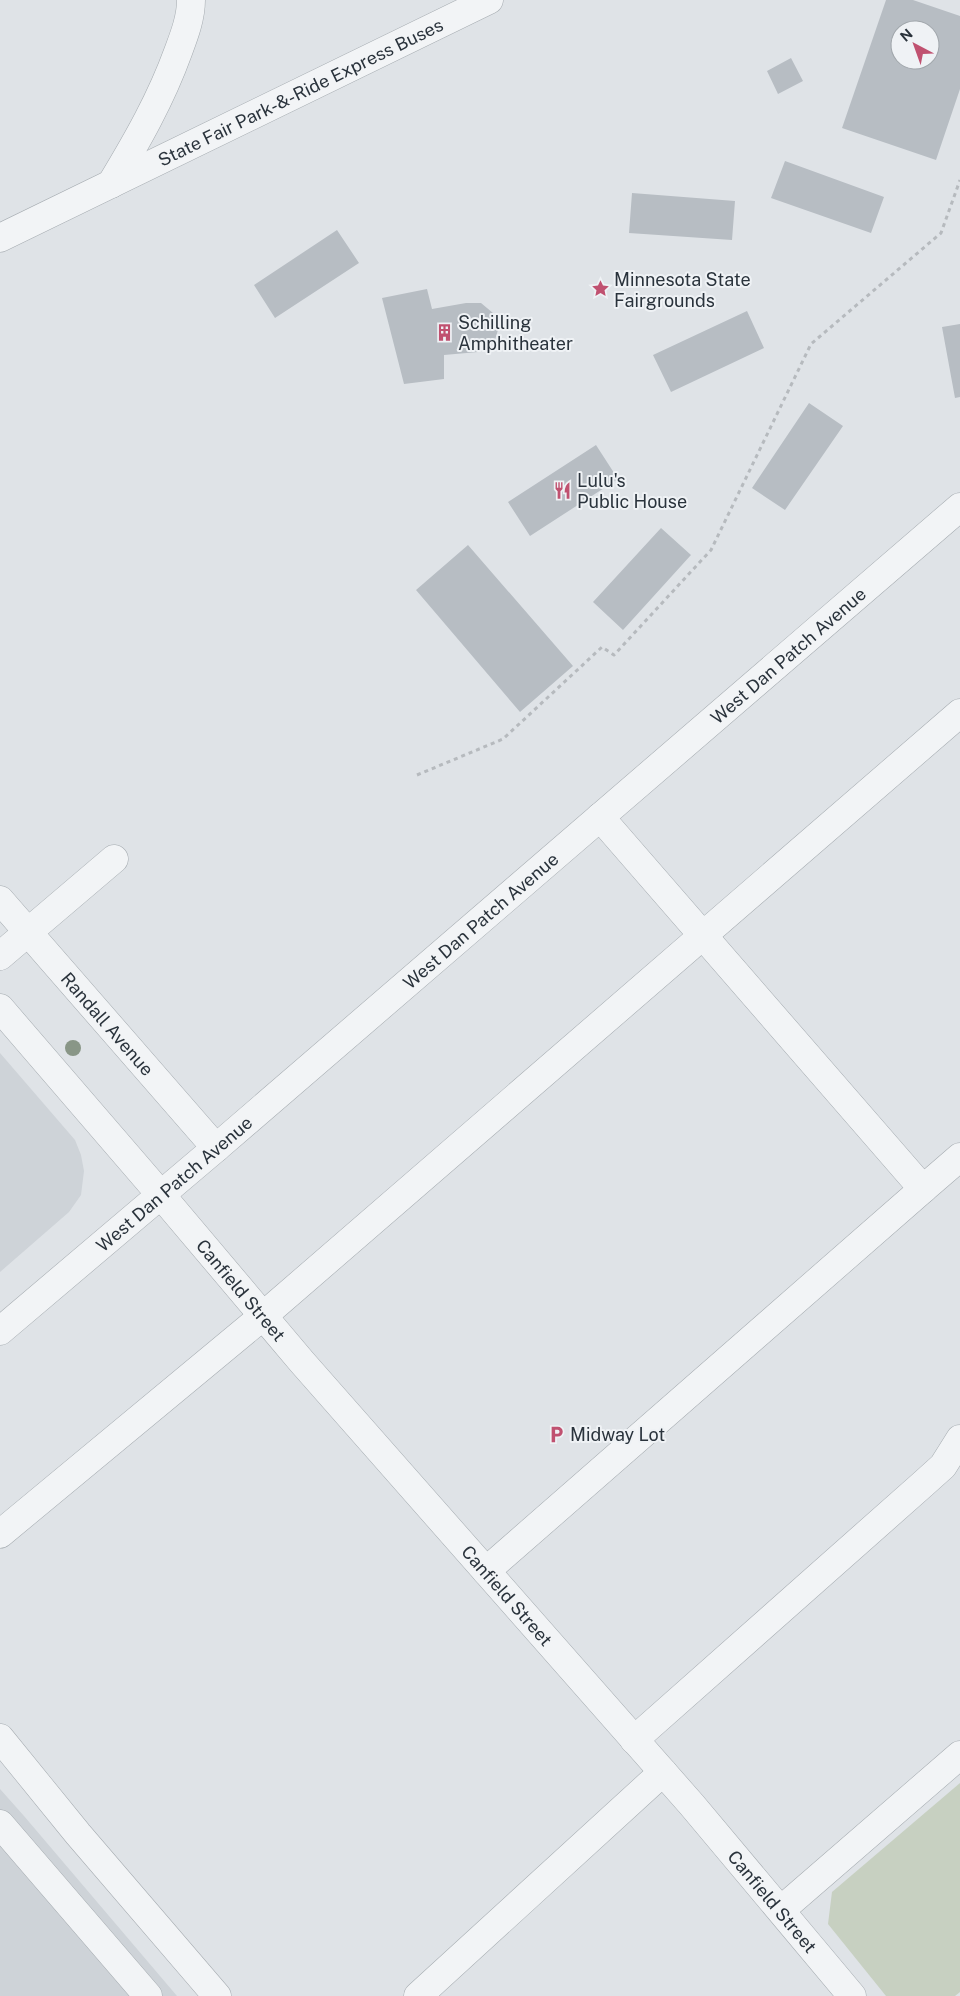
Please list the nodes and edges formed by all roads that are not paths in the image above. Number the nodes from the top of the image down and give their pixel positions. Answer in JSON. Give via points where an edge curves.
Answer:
{"nodes":[{"id":1,"x":191,"y":0,"type":"edge"},
{"id":2,"x":489,"y":0,"type":"edge"},
{"id":3,"x":112,"y":184,"type":"junction"},
{"id":4,"x":0,"y":238,"type":"edge"},
{"id":5,"x":960,"y":507,"type":"edge"},
{"id":6,"x":960,"y":713,"type":"edge"},
{"id":7,"x":600,"y":817,"type":"junction"},
{"id":8,"x":114,"y":859,"type":"dead end"},
{"id":9,"x":0,"y":900,"type":"edge"},
{"id":10,"x":28,"y":932,"type":"junction"},
{"id":11,"x":702,"y":937,"type":"junction"},
{"id":12,"x":0,"y":956,"type":"edge"},
{"id":13,"x":0,"y":1008,"type":"edge"},
{"id":14,"x":216,"y":1148,"type":"junction"},
{"id":15,"x":960,"y":1158,"type":"edge"},
{"id":16,"x":923,"y":1189,"type":"junction"},
{"id":17,"x":161,"y":1195,"type":"junction"},
{"id":18,"x":263,"y":1316,"type":"junction"},
{"id":19,"x":0,"y":1331,"type":"edge"},
{"id":20,"x":960,"y":1439,"type":"edge"},
{"id":21,"x":0,"y":1534,"type":"edge"},
{"id":22,"x":486,"y":1571,"type":"junction"},
{"id":23,"x":0,"y":1738,"type":"edge"},
{"id":24,"x":634,"y":1740,"type":"junction"},
{"id":25,"x":960,"y":1756,"type":"edge"},
{"id":26,"x":663,"y":1772,"type":"junction"},
{"id":27,"x":0,"y":1824,"type":"edge"},
{"id":28,"x":781,"y":1910,"type":"junction"},
{"id":29,"x":148,"y":1996,"type":"edge"},
{"id":30,"x":217,"y":1996,"type":"edge"},
{"id":31,"x":418,"y":1996,"type":"edge"},
{"id":32,"x":852,"y":1996,"type":"edge"}],
"edges":[{"from":1,"to":3,"type":"street","name":"State Fair Park-&-Ride Express Buses","via":[[184,35],[168,80],[143,132]]},
{"from":2,"to":3,"type":"street","name":"State Fair Park-&-Ride Express Buses"},
{"from":3,"to":4,"type":"street","name":"State Fair Park-&-Ride Express Buses"},
{"from":5,"to":7,"type":"street","name":"West Dan Patch Avenue"},
{"from":6,"to":11,"type":"street"},
{"from":7,"to":11,"type":"street"},
{"from":7,"to":14,"type":"street","name":"West Dan Patch Avenue"},
{"from":8,"to":10,"type":"street"},
{"from":9,"to":10,"type":"street","name":"Randall Avenue"},
{"from":10,"to":12,"type":"street"},
{"from":10,"to":14,"type":"street","name":"Randall Avenue"},
{"from":11,"to":16,"type":"street"},
{"from":11,"to":18,"type":"street"},
{"from":13,"to":17,"type":"street"},
{"from":14,"to":17,"type":"street","name":"West Dan Patch Avenue"},
{"from":15,"to":16,"type":"street"},
{"from":16,"to":22,"type":"street"},
{"from":17,"to":18,"type":"street","name":"Canfield Street"},
{"from":17,"to":19,"type":"street","name":"West Dan Patch Avenue"},
{"from":18,"to":21,"type":"street"},
{"from":18,"to":22,"type":"street","name":"Canfield Street"},
{"from":20,"to":24,"type":"street","via":[[943,1466]]},
{"from":22,"to":24,"type":"street","name":"Canfield Street"},
{"from":23,"to":30,"type":"street"},
{"from":24,"to":26,"type":"street","name":"Canfield Street"},
{"from":25,"to":28,"type":"street"},
{"from":26,"to":28,"type":"street","name":"Canfield Street"},
{"from":26,"to":31,"type":"street"},
{"from":27,"to":29,"type":"street"},
{"from":28,"to":32,"type":"street","name":"Canfield Street"}]}
